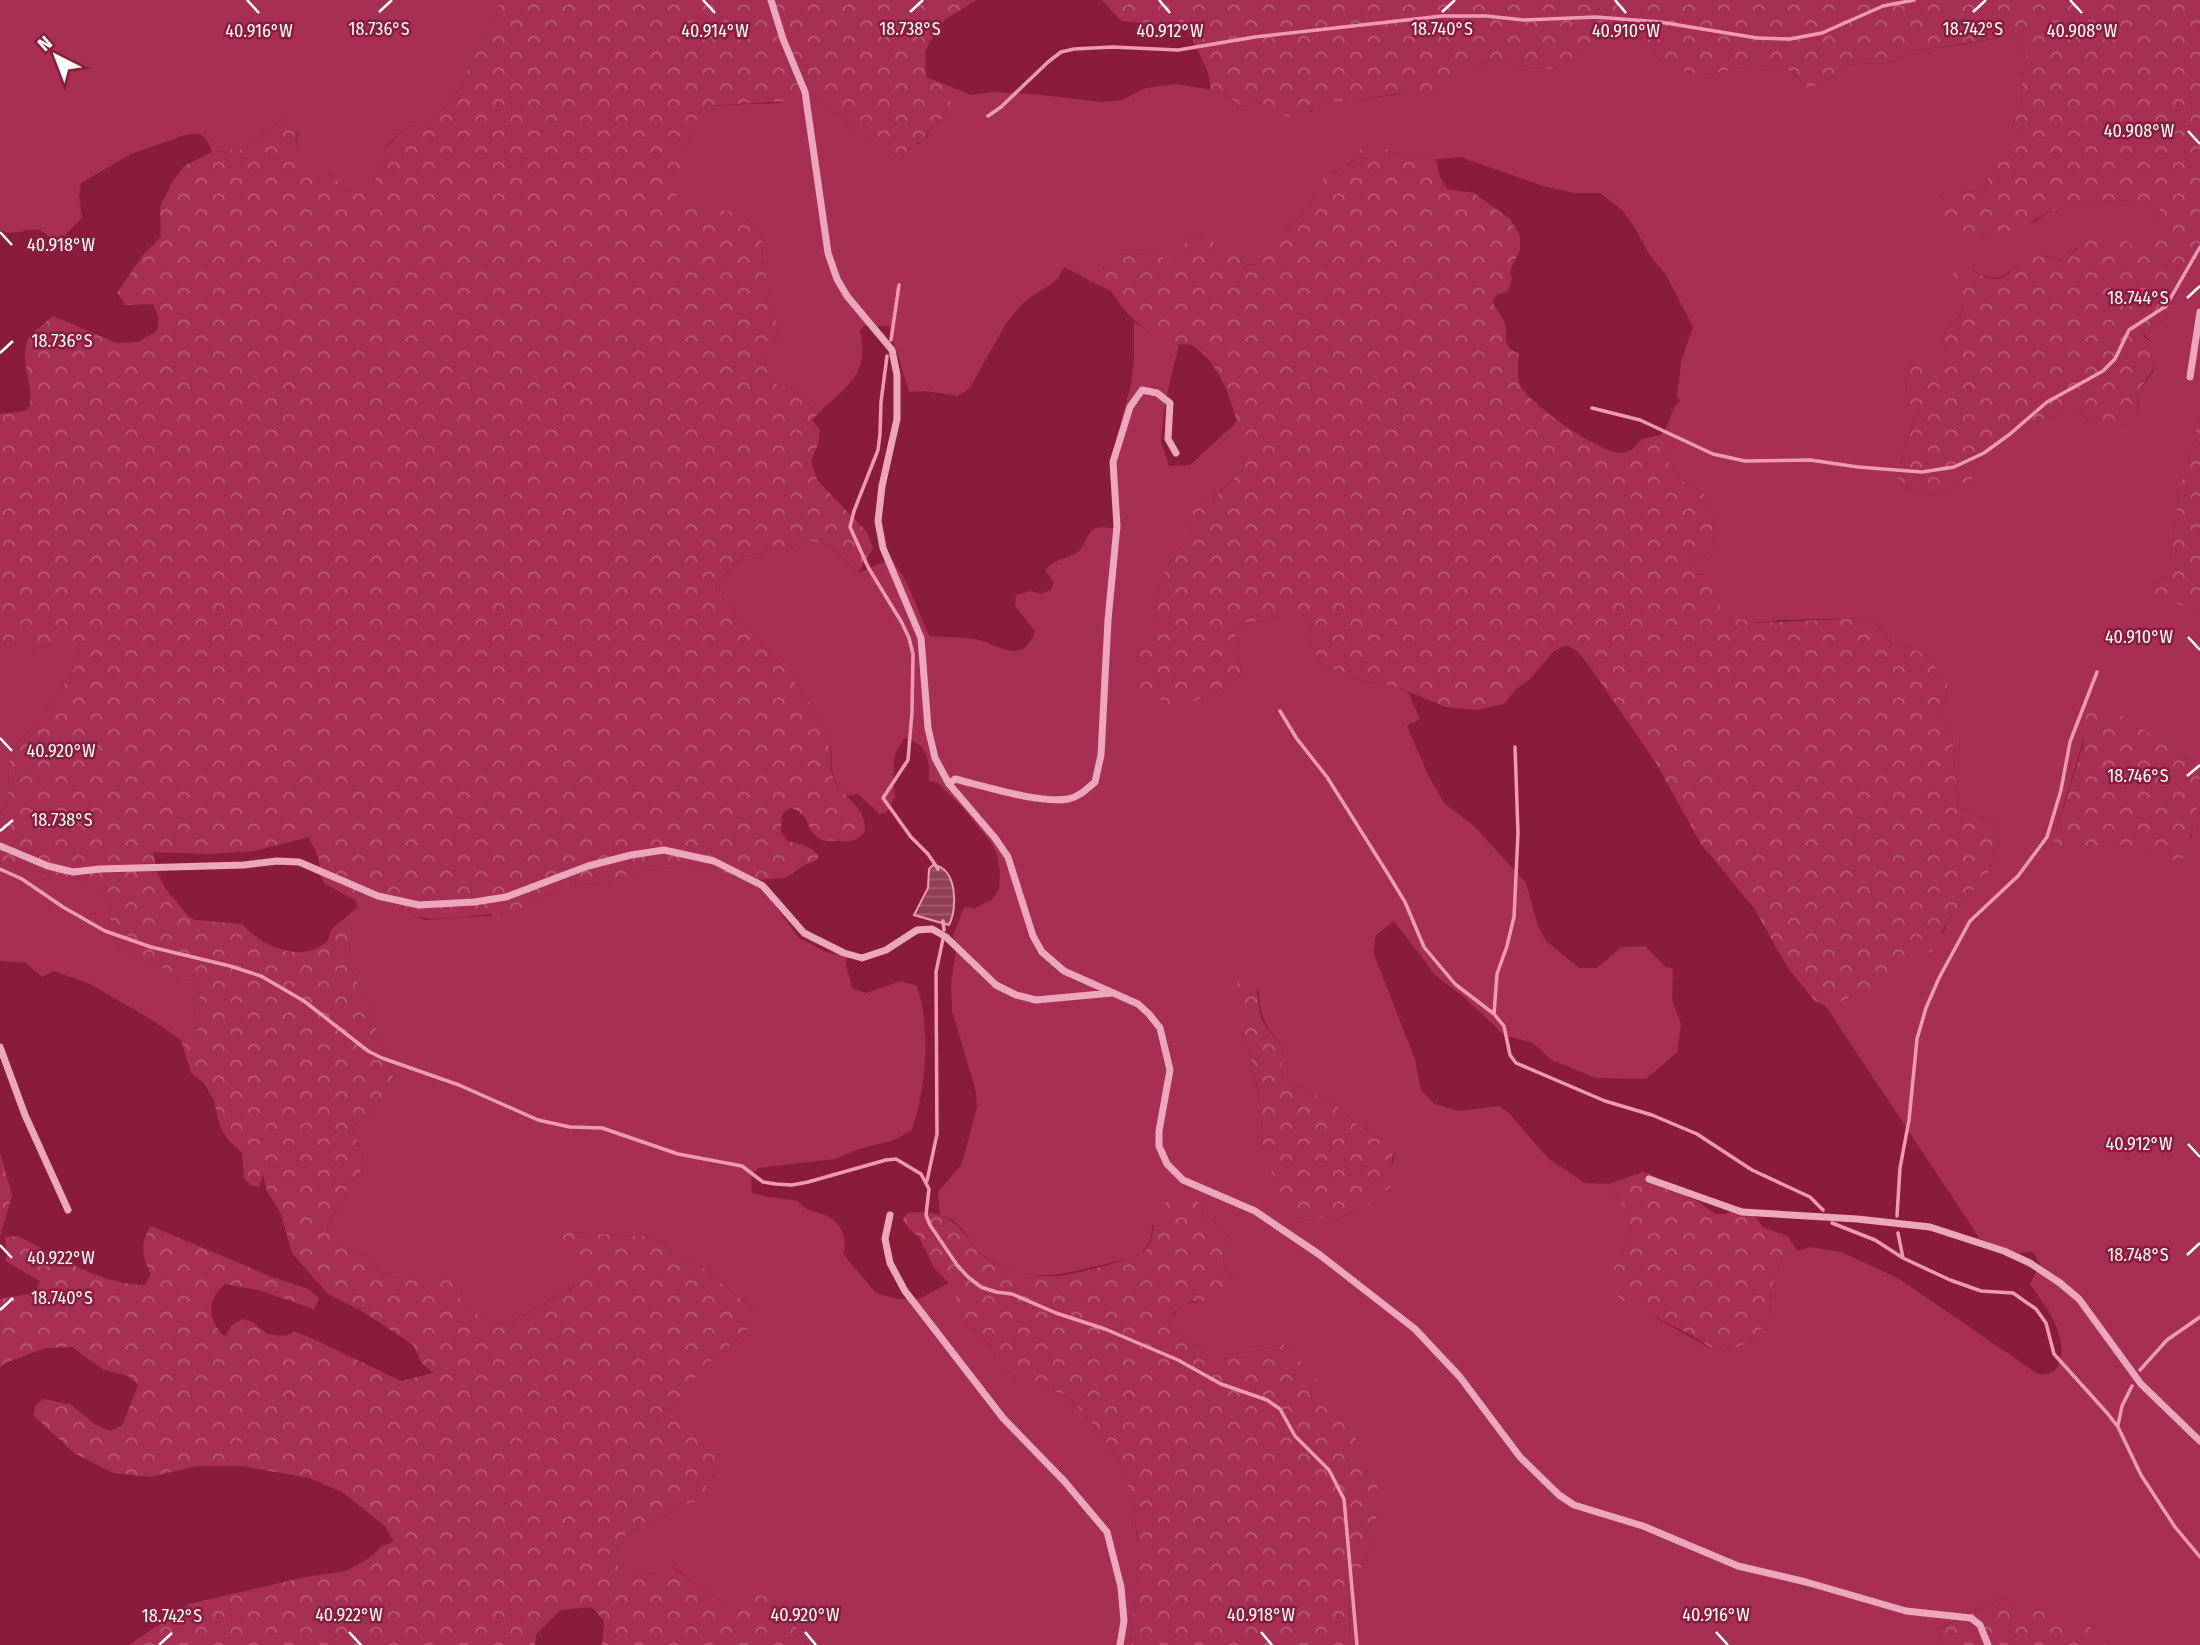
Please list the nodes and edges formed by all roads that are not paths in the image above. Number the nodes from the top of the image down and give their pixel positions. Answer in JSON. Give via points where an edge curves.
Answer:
{"nodes":[{"id":1,"x":771,"y":0,"type":"edge"},
{"id":2,"x":2200,"y":312,"type":"edge"},
{"id":3,"x":2190,"y":377,"type":"dead end"},
{"id":4,"x":1177,"y":453,"type":"dead end"},
{"id":5,"x":949,"y":784,"type":"junction"},
{"id":6,"x":0,"y":846,"type":"edge"},
{"id":7,"x":1112,"y":992,"type":"junction"},
{"id":8,"x":0,"y":1047,"type":"edge"},
{"id":9,"x":1649,"y":1179,"type":"dead end"},
{"id":10,"x":68,"y":1210,"type":"dead end"},
{"id":11,"x":890,"y":1215,"type":"dead end"},
{"id":12,"x":2200,"y":1441,"type":"edge"},
{"id":13,"x":1120,"y":1645,"type":"edge"},
{"id":14,"x":1988,"y":1645,"type":"edge"}],
"edges":[{"from":1,"to":5,"type":"street","via":[[805,92],[828,253],[847,296],[892,351],[897,419],[878,521],[883,548],[921,638],[928,728],[935,758]]},
{"from":2,"to":3,"type":"street"},
{"from":4,"to":5,"type":"street","via":[[1168,439],[1170,403],[1157,393],[1142,390],[1130,407],[1113,462],[1117,526],[1101,755],[1095,782],[1077,796],[1056,799],[955,779]]},
{"from":5,"to":7,"type":"street","via":[[1008,857],[1042,952],[1064,971]]},
{"from":6,"to":7,"type":"street","via":[[73,873],[299,862],[378,896],[428,905],[506,897],[588,866],[664,850],[714,861],[763,886],[804,933],[854,957],[886,950],[917,930],[933,929],[996,985],[1016,995],[1036,1000]]},
{"from":7,"to":14,"type":"street","via":[[1143,1009],[1163,1034],[1170,1070],[1159,1146],[1174,1172],[1255,1211],[1415,1329],[1460,1377],[1520,1457],[1568,1501],[1738,1566],[1906,1611],[1971,1618],[1983,1629]]},
{"from":8,"to":10,"type":"street"},
{"from":9,"to":12,"type":"street","via":[[1742,1212],[1930,1227],[2004,1251],[2079,1299],[2141,1384]]},
{"from":11,"to":13,"type":"street","via":[[885,1239],[890,1263],[905,1291],[1003,1418],[1107,1532],[1121,1587],[1124,1621]]}]}
